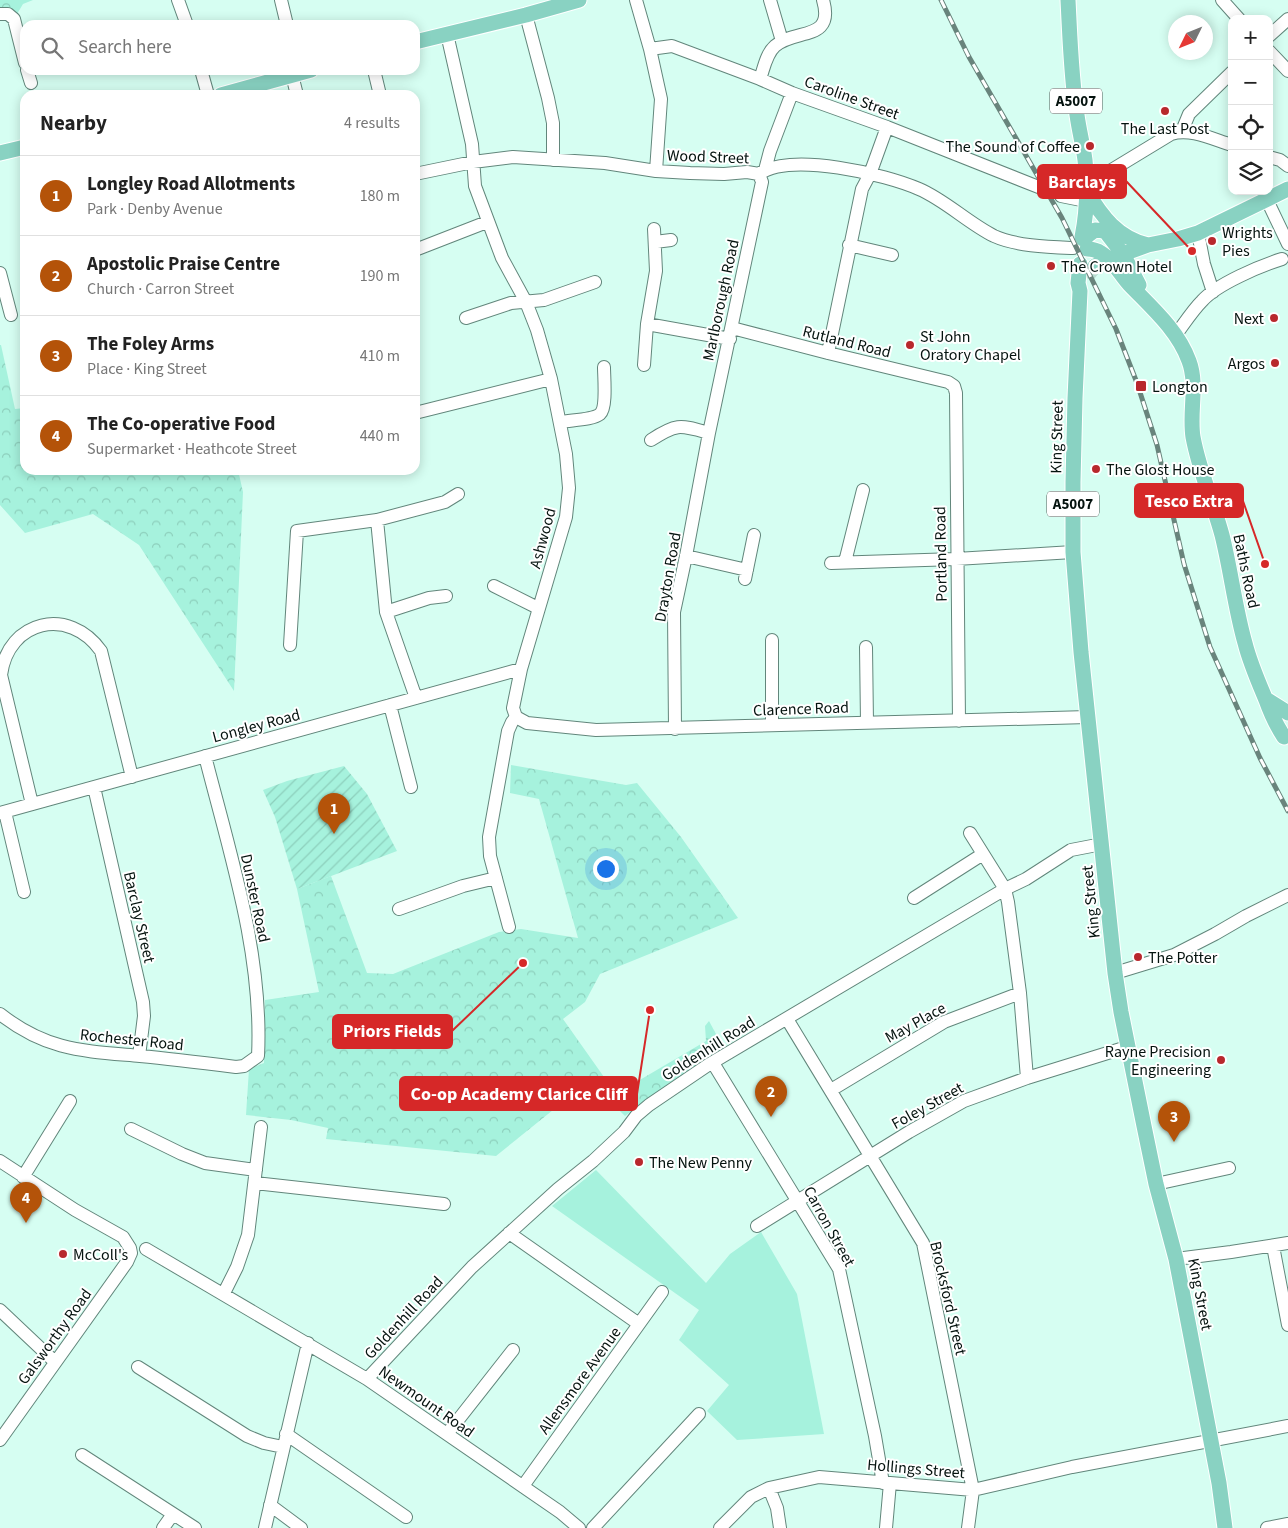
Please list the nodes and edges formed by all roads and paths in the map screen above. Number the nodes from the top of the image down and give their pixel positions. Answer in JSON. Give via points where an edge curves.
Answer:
{"nodes":[{"id":1,"x":178,"y":0,"type":"edge"},
{"id":2,"x":281,"y":0,"type":"edge"},
{"id":3,"x":579,"y":0,"type":"edge"},
{"id":4,"x":636,"y":0,"type":"edge"},
{"id":5,"x":770,"y":0,"type":"edge"},
{"id":6,"x":823,"y":0,"type":"edge"},
{"id":7,"x":1068,"y":0,"type":"edge"},
{"id":8,"x":1222,"y":0,"type":"edge"},
{"id":9,"x":555,"y":3,"type":"edge"},
{"id":10,"x":0,"y":14,"type":"edge"},
{"id":11,"x":526,"y":15,"type":"junction"},
{"id":12,"x":1236,"y":15,"type":"edge"},
{"id":13,"x":1288,"y":19,"type":"edge"},
{"id":14,"x":184,"y":20,"type":"edge"},
{"id":15,"x":282,"y":20,"type":"edge"},
{"id":16,"x":1273,"y":32,"type":"edge"},
{"id":17,"x":447,"y":34,"type":"junction"},
{"id":18,"x":420,"y":41,"type":"edge"},
{"id":19,"x":782,"y":41,"type":"junction"},
{"id":20,"x":20,"y":43,"type":"edge"},
{"id":21,"x":650,"y":49,"type":"junction"},
{"id":22,"x":1273,"y":54,"type":"edge"},
{"id":23,"x":1288,"y":71,"type":"edge"},
{"id":24,"x":28,"y":75,"type":"edge"},
{"id":25,"x":202,"y":75,"type":"edge"},
{"id":26,"x":291,"y":75,"type":"edge"},
{"id":27,"x":301,"y":75,"type":"edge"},
{"id":28,"x":375,"y":75,"type":"edge"},
{"id":29,"x":1228,"y":76,"type":"edge"},
{"id":30,"x":760,"y":79,"type":"junction"},
{"id":31,"x":31,"y":84,"type":"dead end"},
{"id":32,"x":207,"y":90,"type":"edge"},
{"id":33,"x":239,"y":90,"type":"edge"},
{"id":34,"x":298,"y":90,"type":"edge"},
{"id":35,"x":379,"y":90,"type":"edge"},
{"id":36,"x":792,"y":93,"type":"junction"},
{"id":37,"x":887,"y":127,"type":"junction"},
{"id":38,"x":1182,"y":131,"type":"junction"},
{"id":39,"x":1228,"y":144,"type":"edge"},
{"id":40,"x":20,"y":148,"type":"edge"},
{"id":41,"x":0,"y":151,"type":"edge"},
{"id":42,"x":1273,"y":158,"type":"edge"},
{"id":43,"x":553,"y":160,"type":"junction"},
{"id":44,"x":473,"y":162,"type":"junction"},
{"id":45,"x":1288,"y":166,"type":"edge"},
{"id":46,"x":656,"y":171,"type":"junction"},
{"id":47,"x":762,"y":172,"type":"junction"},
{"id":48,"x":420,"y":173,"type":"edge"},
{"id":49,"x":870,"y":174,"type":"junction"},
{"id":50,"x":1041,"y":188,"type":"tunnel mouth"},
{"id":51,"x":1288,"y":190,"type":"edge"},
{"id":52,"x":1087,"y":192,"type":"junction"},
{"id":53,"x":1061,"y":196,"type":"tunnel mouth"},
{"id":54,"x":1267,"y":200,"type":"junction"},
{"id":55,"x":487,"y":222,"type":"junction"},
{"id":56,"x":1198,"y":233,"type":"junction"},
{"id":57,"x":671,"y":240,"type":"dead end"},
{"id":58,"x":1081,"y":243,"type":"junction"},
{"id":59,"x":1288,"y":244,"type":"edge"},
{"id":60,"x":850,"y":245,"type":"junction"},
{"id":61,"x":1148,"y":245,"type":"junction"},
{"id":62,"x":420,"y":248,"type":"edge"},
{"id":63,"x":892,"y":255,"type":"dead end"},
{"id":64,"x":1116,"y":257,"type":"junction"},
{"id":65,"x":1282,"y":259,"type":"dead end"},
{"id":66,"x":0,"y":274,"type":"edge"},
{"id":67,"x":595,"y":282,"type":"dead end"},
{"id":68,"x":1213,"y":292,"type":"junction"},
{"id":69,"x":526,"y":302,"type":"junction"},
{"id":70,"x":11,"y":315,"type":"dead end"},
{"id":71,"x":466,"y":318,"type":"dead end"},
{"id":72,"x":647,"y":324,"type":"junction"},
{"id":73,"x":731,"y":333,"type":"junction"},
{"id":74,"x":1175,"y":336,"type":"junction"},
{"id":75,"x":828,"y":353,"type":"junction"},
{"id":76,"x":644,"y":365,"type":"dead end"},
{"id":77,"x":604,"y":367,"type":"dead end"},
{"id":78,"x":551,"y":380,"type":"junction"},
{"id":79,"x":954,"y":386,"type":"joint"},
{"id":80,"x":420,"y":412,"type":"edge"},
{"id":81,"x":561,"y":422,"type":"junction"},
{"id":82,"x":709,"y":433,"type":"junction"},
{"id":83,"x":651,"y":440,"type":"dead end"},
{"id":84,"x":863,"y":490,"type":"dead end"},
{"id":85,"x":458,"y":494,"type":"dead end"},
{"id":86,"x":377,"y":520,"type":"junction"},
{"id":87,"x":754,"y":535,"type":"dead end"},
{"id":88,"x":1073,"y":552,"type":"junction"},
{"id":89,"x":686,"y":556,"type":"junction"},
{"id":90,"x":956,"y":559,"type":"junction"},
{"id":91,"x":845,"y":562,"type":"junction"},
{"id":92,"x":831,"y":563,"type":"dead end"},
{"id":93,"x":494,"y":586,"type":"dead end"},
{"id":94,"x":446,"y":596,"type":"dead end"},
{"id":95,"x":538,"y":608,"type":"junction"},
{"id":96,"x":386,"y":612,"type":"junction"},
{"id":97,"x":772,"y":640,"type":"dead end"},
{"id":98,"x":290,"y":645,"type":"dead end"},
{"id":99,"x":866,"y":647,"type":"dead end"},
{"id":100,"x":520,"y":669,"type":"junction"},
{"id":101,"x":416,"y":698,"type":"junction"},
{"id":102,"x":1266,"y":700,"type":"junction"},
{"id":103,"x":390,"y":705,"type":"junction"},
{"id":104,"x":1288,"y":713,"type":"edge"},
{"id":105,"x":516,"y":717,"type":"junction"},
{"id":106,"x":1088,"y":717,"type":"junction"},
{"id":107,"x":1288,"y":720,"type":"edge"},
{"id":108,"x":959,"y":721,"type":"junction"},
{"id":109,"x":867,"y":723,"type":"junction"},
{"id":110,"x":772,"y":726,"type":"junction"},
{"id":111,"x":675,"y":728,"type":"junction"},
{"id":112,"x":1286,"y":740,"type":"edge"},
{"id":113,"x":205,"y":756,"type":"junction"},
{"id":114,"x":132,"y":776,"type":"junction"},
{"id":115,"x":94,"y":787,"type":"junction"},
{"id":116,"x":411,"y":787,"type":"dead end"},
{"id":117,"x":32,"y":804,"type":"junction"},
{"id":118,"x":2,"y":812,"type":"edge"},
{"id":119,"x":970,"y":833,"type":"dead end"},
{"id":120,"x":1102,"y":844,"type":"junction"},
{"id":121,"x":983,"y":854,"type":"junction"},
{"id":122,"x":496,"y":878,"type":"junction"},
{"id":123,"x":1005,"y":889,"type":"junction"},
{"id":124,"x":24,"y":892,"type":"dead end"},
{"id":125,"x":1288,"y":895,"type":"edge"},
{"id":126,"x":914,"y":898,"type":"dead end"},
{"id":127,"x":399,"y":910,"type":"dead end"},
{"id":128,"x":509,"y":927,"type":"dead end"},
{"id":129,"x":1115,"y":973,"type":"junction"},
{"id":130,"x":1020,"y":993,"type":"junction"},
{"id":131,"x":0,"y":1014,"type":"edge"},
{"id":132,"x":787,"y":1019,"type":"junction"},
{"id":133,"x":1128,"y":1047,"type":"junction"},
{"id":134,"x":258,"y":1049,"type":"joint"},
{"id":135,"x":139,"y":1056,"type":"junction"},
{"id":136,"x":713,"y":1062,"type":"junction"},
{"id":137,"x":1027,"y":1078,"type":"junction"},
{"id":138,"x":831,"y":1090,"type":"junction"},
{"id":139,"x":70,"y":1101,"type":"dead end"},
{"id":140,"x":261,"y":1127,"type":"dead end"},
{"id":141,"x":132,"y":1129,"type":"dead end"},
{"id":142,"x":870,"y":1157,"type":"junction"},
{"id":143,"x":0,"y":1161,"type":"edge"},
{"id":144,"x":1228,"y":1168,"type":"dead end"},
{"id":145,"x":256,"y":1176,"type":"junction"},
{"id":146,"x":23,"y":1177,"type":"junction"},
{"id":147,"x":1156,"y":1184,"type":"junction"},
{"id":148,"x":798,"y":1200,"type":"junction"},
{"id":149,"x":444,"y":1204,"type":"dead end"},
{"id":150,"x":757,"y":1226,"type":"dead end"},
{"id":151,"x":509,"y":1233,"type":"junction"},
{"id":152,"x":1288,"y":1243,"type":"edge"},
{"id":153,"x":1273,"y":1246,"type":"junction"},
{"id":154,"x":146,"y":1249,"type":"dead end"},
{"id":155,"x":1176,"y":1258,"type":"junction"},
{"id":156,"x":662,"y":1292,"type":"dead end"},
{"id":157,"x":224,"y":1293,"type":"junction"},
{"id":158,"x":0,"y":1310,"type":"edge"},
{"id":159,"x":639,"y":1324,"type":"junction"},
{"id":160,"x":1288,"y":1325,"type":"edge"},
{"id":161,"x":308,"y":1343,"type":"junction"},
{"id":162,"x":513,"y":1350,"type":"dead end"},
{"id":163,"x":55,"y":1362,"type":"junction"},
{"id":164,"x":138,"y":1367,"type":"dead end"},
{"id":165,"x":367,"y":1379,"type":"junction"},
{"id":166,"x":699,"y":1414,"type":"dead end"},
{"id":167,"x":1288,"y":1426,"type":"edge"},
{"id":168,"x":286,"y":1434,"type":"junction"},
{"id":169,"x":447,"y":1434,"type":"junction"},
{"id":170,"x":0,"y":1440,"type":"edge"},
{"id":171,"x":1210,"y":1440,"type":"junction"},
{"id":172,"x":283,"y":1447,"type":"junction"},
{"id":173,"x":82,"y":1455,"type":"dead end"},
{"id":174,"x":887,"y":1483,"type":"junction"},
{"id":175,"x":523,"y":1486,"type":"junction"},
{"id":176,"x":769,"y":1488,"type":"junction"},
{"id":177,"x":973,"y":1490,"type":"junction"},
{"id":178,"x":270,"y":1505,"type":"junction"},
{"id":179,"x":173,"y":1514,"type":"junction"},
{"id":180,"x":406,"y":1517,"type":"dead end"},
{"id":181,"x":1288,"y":1524,"type":"edge"},
{"id":182,"x":163,"y":1528,"type":"edge"},
{"id":183,"x":194,"y":1528,"type":"edge"},
{"id":184,"x":265,"y":1528,"type":"edge"},
{"id":185,"x":301,"y":1528,"type":"edge"},
{"id":186,"x":579,"y":1528,"type":"edge"},
{"id":187,"x":593,"y":1528,"type":"edge"},
{"id":188,"x":720,"y":1528,"type":"edge"},
{"id":189,"x":780,"y":1528,"type":"edge"},
{"id":190,"x":886,"y":1528,"type":"edge"},
{"id":191,"x":968,"y":1528,"type":"edge"},
{"id":192,"x":1225,"y":1528,"type":"edge"},
{"id":193,"x":1267,"y":1528,"type":"edge"}],
"edges":[{"from":1,"to":14,"type":"street"},
{"from":2,"to":15,"type":"street"},
{"from":3,"to":9,"type":"main road"},
{"from":4,"to":21,"type":"street"},
{"from":5,"to":19,"type":"street"},
{"from":6,"to":19,"type":"street","via":[[827,13],[818,30]]},
{"from":7,"to":52,"type":"main road","number":"A5007"},
{"from":8,"to":12,"type":"street"},
{"from":9,"to":11,"type":"main road"},
{"from":10,"to":20,"type":"street","via":[[8,14],[14,19]]},
{"from":11,"to":17,"type":"main road"},
{"from":11,"to":43,"type":"street","via":[[553,123]]},
{"from":13,"to":16,"type":"street"},
{"from":17,"to":18,"type":"main road"},
{"from":17,"to":44,"type":"street","name":"Ashwood","via":[[472,144]]},
{"from":19,"to":30,"type":"street","via":[[769,53]]},
{"from":21,"to":30,"type":"street","name":"Caroline Street","via":[[672,46]]},
{"from":21,"to":46,"type":"street","via":[[661,99]]},
{"from":22,"to":23,"type":"street"},
{"from":24,"to":31,"type":"street"},
{"from":25,"to":32,"type":"street"},
{"from":26,"to":33,"type":"main road"},
{"from":27,"to":34,"type":"street"},
{"from":28,"to":35,"type":"street"},
{"from":29,"to":38,"type":"street","via":[[1189,114]]},
{"from":30,"to":36,"type":"street","name":"Caroline Street"},
{"from":36,"to":37,"type":"street","name":"Caroline Street"},
{"from":36,"to":47,"type":"street","name":"Marlborough Road"},
{"from":37,"to":49,"type":"street"},
{"from":37,"to":50,"type":"street","name":"Caroline Street"},
{"from":38,"to":39,"type":"street"},
{"from":38,"to":52,"type":"street","via":[[1171,134]]},
{"from":40,"to":41,"type":"main road"},
{"from":42,"to":45,"type":"street"},
{"from":43,"to":44,"type":"street","name":"Wood Street","via":[[513,157]]},
{"from":43,"to":46,"type":"street","name":"Wood Street","via":[[605,163]]},
{"from":44,"to":48,"type":"street","name":"Wood Street"},
{"from":44,"to":55,"type":"street","name":"Ashwood","via":[[475,186]]},
{"from":46,"to":47,"type":"street","name":"Wood Street"},
{"from":47,"to":49,"type":"street","name":"Wood Street","via":[[790,165],[844,168]]},
{"from":47,"to":73,"type":"street","name":"Marlborough Road"},
{"from":49,"to":58,"type":"street","name":"Wood Street","via":[[920,189],[994,236],[1034,246]]},
{"from":49,"to":60,"type":"street","via":[[862,189]]},
{"from":51,"to":54,"type":"main road","number":"A5007"},
{"from":52,"to":53,"type":"street"},
{"from":52,"to":58,"type":"main road","number":"A5007"},
{"from":52,"to":61,"type":"main road","via":[[1096,207],[1126,238]]},
{"from":54,"to":56,"type":"main road","number":"A5007"},
{"from":54,"to":59,"type":"street"},
{"from":55,"to":62,"type":"street"},
{"from":55,"to":69,"type":"street","name":"Ashwood"},
{"from":56,"to":61,"type":"main road","number":"A5007"},
{"from":56,"to":68,"type":"street"},
{"from":57,"to":72,"type":"street","via":[[655,236],[656,271]]},
{"from":58,"to":64,"type":"main road"},
{"from":58,"to":64,"type":"main road","name":"Baths Road","via":[[1095,230],[1105,232]]},
{"from":60,"to":63,"type":"street"},
{"from":60,"to":75,"type":"street"},
{"from":61,"to":64,"type":"main road","number":"A5007"},
{"from":64,"to":74,"type":"main road","name":"Baths Road","via":[[1128,282],[1148,301]]},
{"from":64,"to":88,"type":"main road","name":"King Street","number":"A5007","via":[[1085,275],[1074,407]]},
{"from":65,"to":68,"type":"street","via":[[1271,269]]},
{"from":66,"to":70,"type":"street"},
{"from":67,"to":69,"type":"street","via":[[544,300]]},
{"from":68,"to":74,"type":"street"},
{"from":69,"to":71,"type":"street","via":[[511,303]]},
{"from":69,"to":78,"type":"street","name":"Ashwood"},
{"from":72,"to":73,"type":"street","name":"Rutland Road"},
{"from":72,"to":76,"type":"street"},
{"from":73,"to":75,"type":"street","name":"Rutland Road"},
{"from":73,"to":82,"type":"street","name":"Marlborough Road"},
{"from":74,"to":102,"type":"main road","name":"Baths Road","via":[[1190,363],[1196,452],[1227,557],[1244,642]]},
{"from":75,"to":79,"type":"street","name":"Rutland Road"},
{"from":77,"to":81,"type":"street","via":[[604,407],[601,413],[595,417]]},
{"from":78,"to":80,"type":"street"},
{"from":78,"to":81,"type":"street","name":"Ashwood"},
{"from":79,"to":90,"type":"street","name":"Portland Road"},
{"from":81,"to":95,"type":"street","name":"Ashwood","via":[[569,488],[566,517]]},
{"from":82,"to":83,"type":"street","via":[[684,426],[668,430]]},
{"from":82,"to":89,"type":"street","name":"Drayton Road"},
{"from":84,"to":91,"type":"street"},
{"from":85,"to":86,"type":"street","via":[[445,502]]},
{"from":86,"to":96,"type":"street"},
{"from":86,"to":98,"type":"street","via":[[298,531]]},
{"from":87,"to":89,"type":"street","via":[[746,574]]},
{"from":88,"to":90,"type":"street"},
{"from":88,"to":106,"type":"main road","name":"King Street","number":"A5007"},
{"from":89,"to":111,"type":"street","name":"Drayton Road","via":[[674,612]]},
{"from":90,"to":91,"type":"street"},
{"from":90,"to":108,"type":"street","name":"Portland Road"},
{"from":91,"to":92,"type":"street"},
{"from":93,"to":95,"type":"street"},
{"from":94,"to":96,"type":"street"},
{"from":95,"to":100,"type":"street","name":"Ashwood"},
{"from":96,"to":101,"type":"street"},
{"from":97,"to":110,"type":"street"},
{"from":99,"to":109,"type":"street"},
{"from":100,"to":101,"type":"street","name":"Longley Road"},
{"from":100,"to":105,"type":"street","name":"Ashwood","via":[[513,708]]},
{"from":101,"to":103,"type":"street","name":"Longley Road"},
{"from":102,"to":104,"type":"main road"},
{"from":102,"to":112,"type":"main road","name":"Baths Road","via":[[1272,718]]},
{"from":103,"to":113,"type":"street","name":"Longley Road"},
{"from":103,"to":116,"type":"street"},
{"from":105,"to":111,"type":"street","name":"Clarence Road","via":[[527,723],[596,730]]},
{"from":105,"to":122,"type":"street","name":"Ashwood","via":[[508,730],[490,837],[490,856]]},
{"from":106,"to":108,"type":"street","name":"Clarence Road"},
{"from":106,"to":120,"type":"main road","name":"King Street","number":"A5007"},
{"from":107,"to":112,"type":"main road","name":"Baths Road","via":[[1283,728]]},
{"from":108,"to":109,"type":"street","name":"Clarence Road"},
{"from":109,"to":110,"type":"street","name":"Clarence Road"},
{"from":110,"to":111,"type":"street","name":"Clarence Road"},
{"from":113,"to":114,"type":"street","name":"Longley Road"},
{"from":113,"to":134,"type":"street","name":"Dunster Road","via":[[244,912],[254,972]]},
{"from":114,"to":115,"type":"street","name":"Longley Road"},
{"from":114,"to":117,"type":"street","via":[[102,650],[90,636],[74,627],[56,624],[37,626],[21,635],[9,649],[1,675]]},
{"from":115,"to":117,"type":"street","name":"Longley Road"},
{"from":115,"to":135,"type":"street","name":"Barclay Street","via":[[142,1002],[144,1016]]},
{"from":117,"to":118,"type":"street","name":"Longley Road"},
{"from":118,"to":124,"type":"street"},
{"from":119,"to":121,"type":"street"},
{"from":120,"to":123,"type":"street","name":"Goldenhill Road","via":[[1071,850]]},
{"from":120,"to":129,"type":"main road","name":"King Street","number":"A5007"},
{"from":121,"to":123,"type":"street"},
{"from":121,"to":126,"type":"street"},
{"from":122,"to":127,"type":"street","via":[[463,886]]},
{"from":122,"to":128,"type":"street","name":"Ashwood"},
{"from":123,"to":130,"type":"street"},
{"from":123,"to":132,"type":"street","name":"Goldenhill Road"},
{"from":125,"to":129,"type":"street","via":[[1174,955]]},
{"from":129,"to":133,"type":"main road","name":"King Street","number":"A5007"},
{"from":130,"to":137,"type":"street"},
{"from":130,"to":138,"type":"street","name":"May Place","via":[[944,1022]]},
{"from":131,"to":135,"type":"street","name":"Rochester Road","via":[[36,1037],[64,1047]]},
{"from":132,"to":136,"type":"street","name":"Goldenhill Road"},
{"from":132,"to":138,"type":"street","name":"Brocksford Street"},
{"from":133,"to":137,"type":"street","name":"Foley Street"},
{"from":133,"to":147,"type":"main road","name":"King Street","number":"A5007"},
{"from":134,"to":135,"type":"street","name":"Rochester Road","via":[[258,1056],[244,1066],[236,1067]]},
{"from":136,"to":148,"type":"street","name":"Carron Street"},
{"from":136,"to":151,"type":"street","name":"Goldenhill Road","via":[[649,1105],[594,1161]]},
{"from":137,"to":142,"type":"street","name":"Foley Street","via":[[964,1101]]},
{"from":138,"to":142,"type":"street","name":"Brocksford Street"},
{"from":139,"to":146,"type":"street"},
{"from":140,"to":145,"type":"street"},
{"from":141,"to":145,"type":"street","via":[[204,1163]]},
{"from":142,"to":148,"type":"street","name":"Foley Street"},
{"from":142,"to":177,"type":"street","name":"Brocksford Street","via":[[923,1243]]},
{"from":143,"to":146,"type":"street","name":"Galsworthy Road"},
{"from":144,"to":147,"type":"street"},
{"from":145,"to":149,"type":"street"},
{"from":145,"to":157,"type":"street","via":[[245,1243]]},
{"from":146,"to":163,"type":"street","name":"Galsworthy Road","via":[[126,1240],[130,1248],[130,1258]]},
{"from":147,"to":155,"type":"main road","name":"King Street","number":"A5007"},
{"from":148,"to":150,"type":"street","name":"Foley Street"},
{"from":148,"to":174,"type":"street","name":"Carron Street","via":[[839,1269]]},
{"from":151,"to":159,"type":"street"},
{"from":151,"to":165,"type":"street","name":"Goldenhill Road","via":[[472,1266]]},
{"from":152,"to":153,"type":"street"},
{"from":153,"to":155,"type":"street"},
{"from":153,"to":160,"type":"street"},
{"from":154,"to":157,"type":"street","name":"Newmount Road"},
{"from":155,"to":171,"type":"main road","name":"King Street","number":"A5007"},
{"from":156,"to":159,"type":"street","name":"Allensmore Avenue"},
{"from":157,"to":161,"type":"street","name":"Newmount Road"},
{"from":158,"to":163,"type":"street"},
{"from":159,"to":175,"type":"street","name":"Allensmore Avenue"},
{"from":161,"to":165,"type":"street","name":"Newmount Road"},
{"from":161,"to":168,"type":"street"},
{"from":162,"to":169,"type":"street"},
{"from":163,"to":170,"type":"street","name":"Galsworthy Road"},
{"from":164,"to":172,"type":"street","via":[[247,1436]]},
{"from":165,"to":169,"type":"street","name":"Newmount Road"},
{"from":166,"to":187,"type":"street"},
{"from":167,"to":171,"type":"street","name":"Hollings Street"},
{"from":168,"to":172,"type":"street"},
{"from":168,"to":180,"type":"street"},
{"from":169,"to":175,"type":"street","name":"Newmount Road"},
{"from":171,"to":177,"type":"street","name":"Hollings Street"},
{"from":171,"to":192,"type":"main road","name":"King Street","number":"A5007"},
{"from":172,"to":178,"type":"street"},
{"from":173,"to":179,"type":"street"},
{"from":174,"to":176,"type":"street","name":"Hollings Street","via":[[819,1477]]},
{"from":174,"to":177,"type":"street","name":"Hollings Street"},
{"from":174,"to":190,"type":"street","name":"Carron Street"},
{"from":175,"to":186,"type":"street","name":"Newmount Road"},
{"from":176,"to":188,"type":"street","name":"Hollings Street","via":[[750,1497]]},
{"from":176,"to":189,"type":"street"},
{"from":177,"to":191,"type":"street","name":"Brocksford Street"},
{"from":178,"to":184,"type":"street"},
{"from":178,"to":185,"type":"street"},
{"from":179,"to":182,"type":"street"},
{"from":179,"to":183,"type":"street"},
{"from":181,"to":193,"type":"street"}]}
